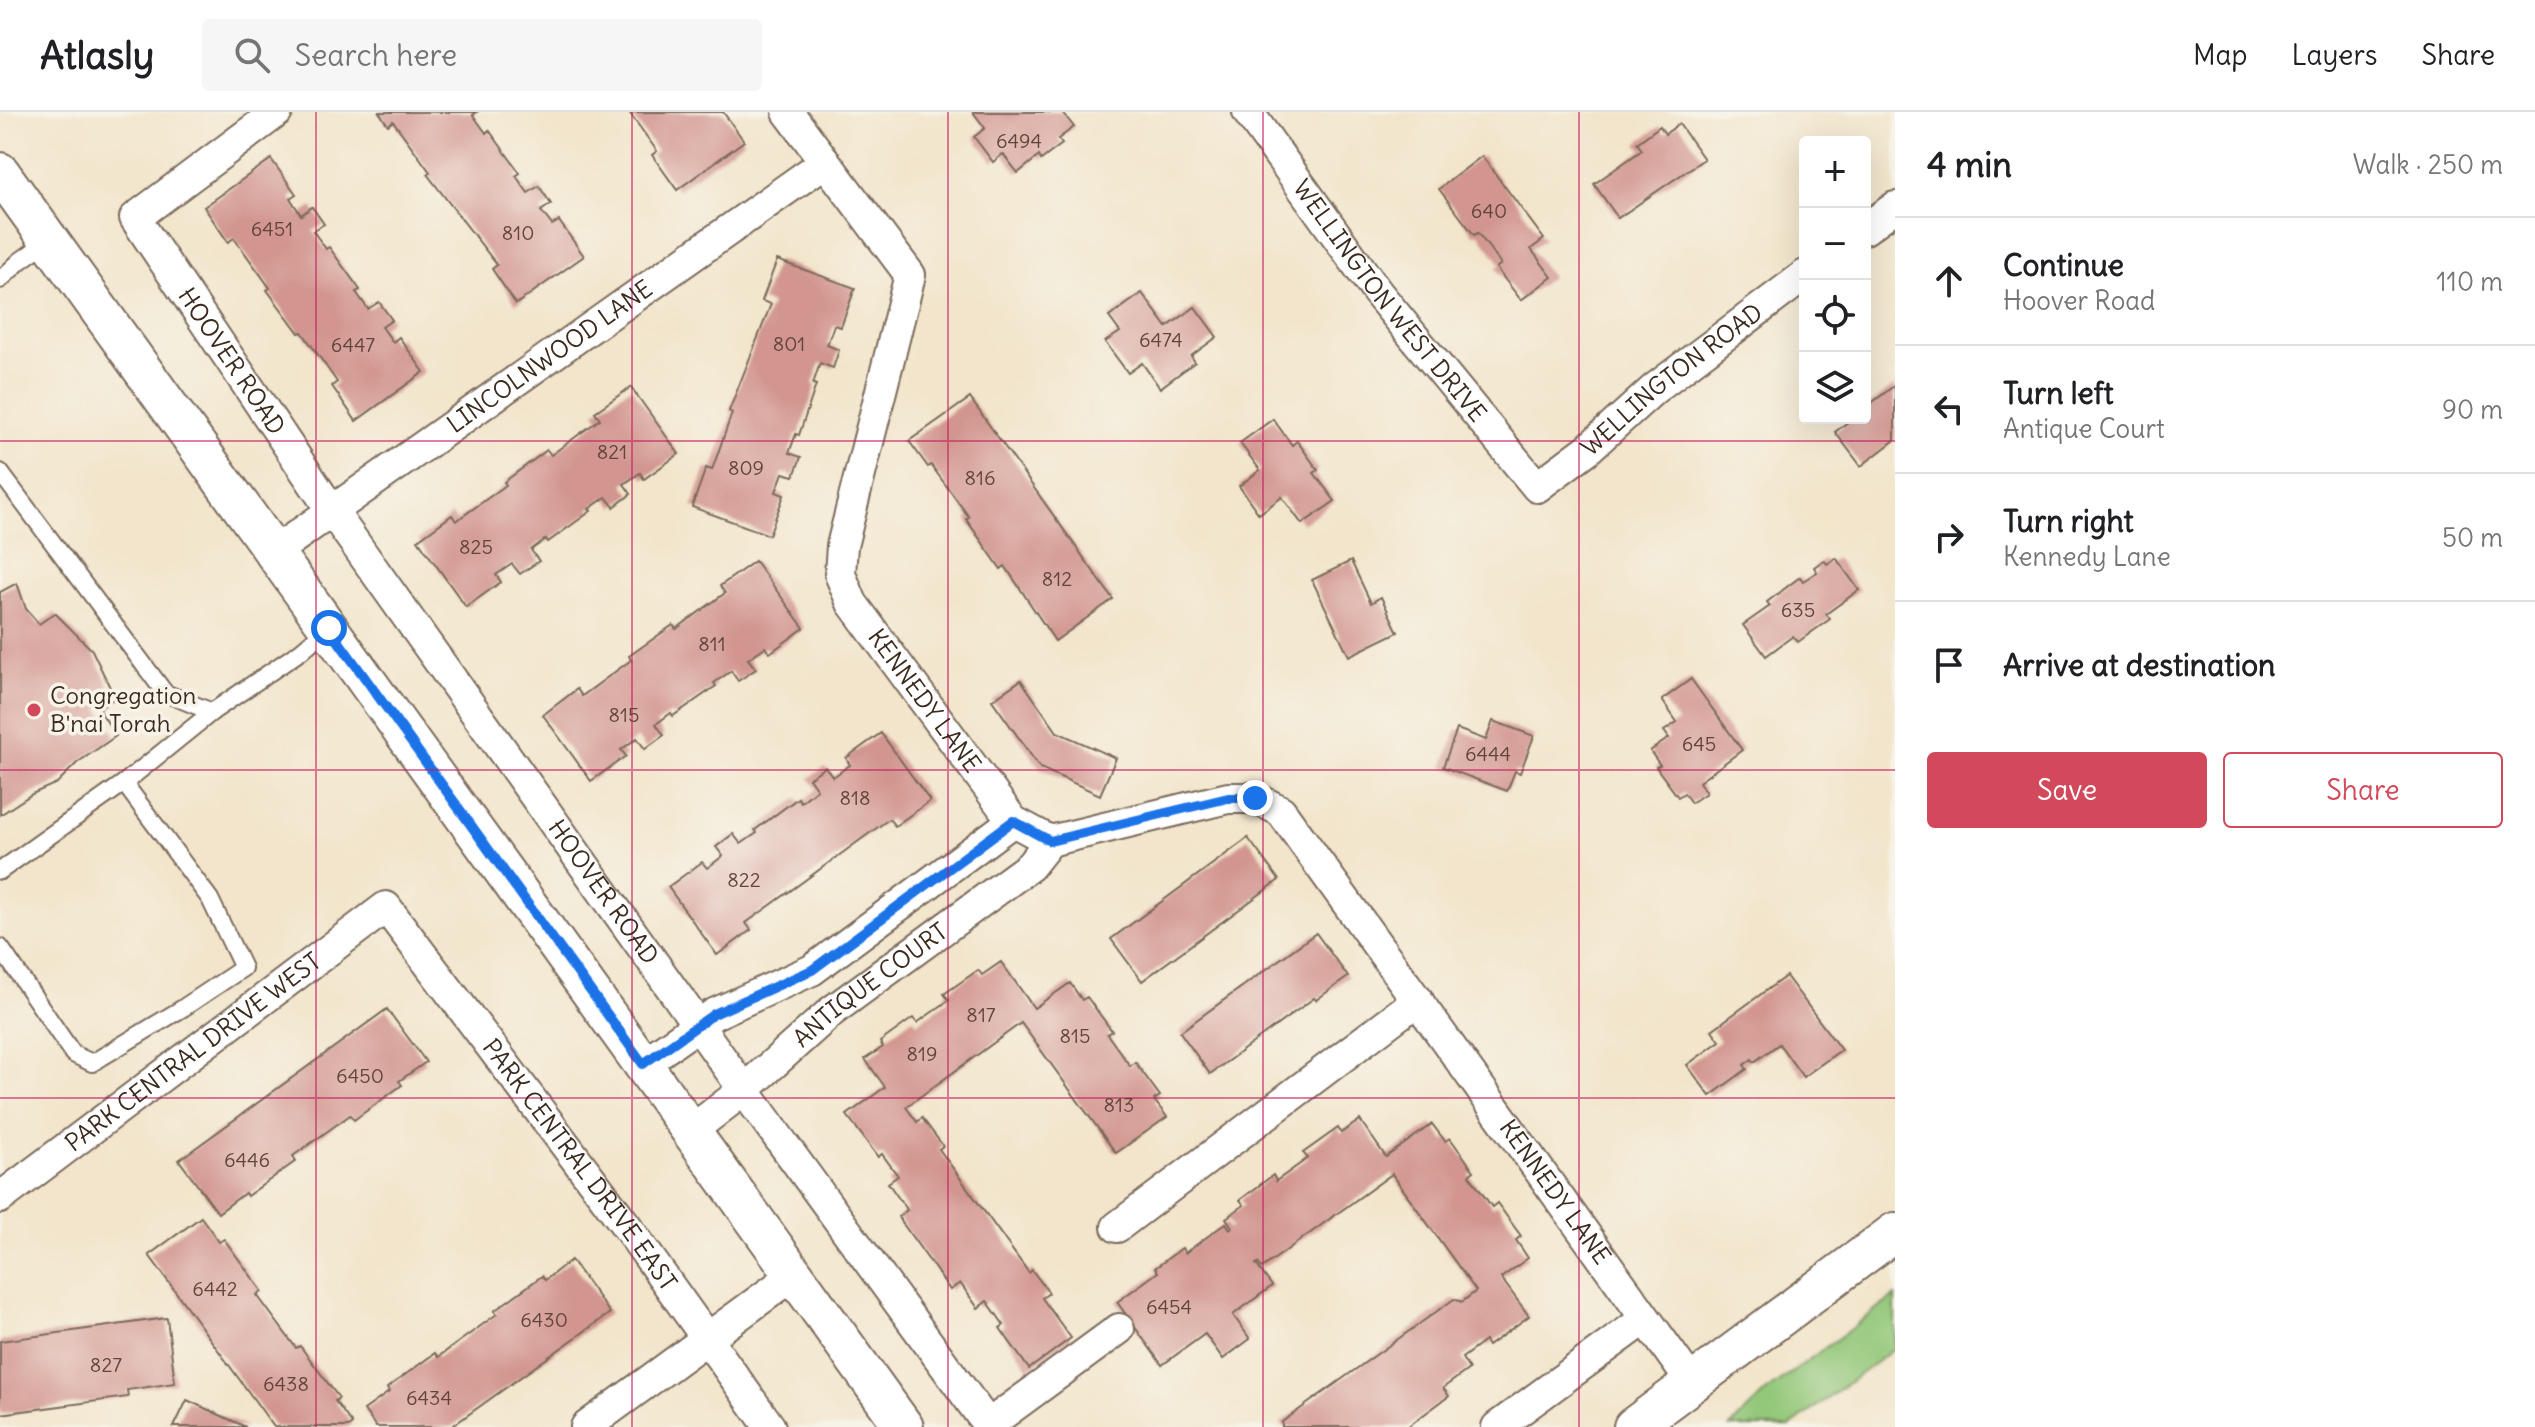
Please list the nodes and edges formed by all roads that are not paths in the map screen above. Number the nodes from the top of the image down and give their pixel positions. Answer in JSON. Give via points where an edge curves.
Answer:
{"nodes":[{"id":1,"x":277,"y":112,"type":"edge"},
{"id":2,"x":788,"y":112,"type":"edge"},
{"id":3,"x":1248,"y":112,"type":"edge"},
{"id":4,"x":825,"y":162,"type":"junction"},
{"id":5,"x":0,"y":172,"type":"edge"},
{"id":6,"x":1895,"y":207,"type":"edge"},
{"id":7,"x":1871,"y":225,"type":"edge"},
{"id":8,"x":49,"y":240,"type":"junction"},
{"id":9,"x":0,"y":280,"type":"edge"},
{"id":10,"x":1799,"y":280,"type":"edge"},
{"id":11,"x":0,"y":472,"type":"edge"},
{"id":12,"x":1537,"y":487,"type":"joint"},
{"id":13,"x":332,"y":511,"type":"junction"},
{"id":14,"x":274,"y":552,"type":"junction"},
{"id":15,"x":329,"y":628,"type":"junction"},
{"id":16,"x":212,"y":712,"type":"junction"},
{"id":17,"x":124,"y":783,"type":"junction"},
{"id":18,"x":1013,"y":821,"type":"junction"},
{"id":19,"x":1050,"y":841,"type":"junction"},
{"id":20,"x":0,"y":871,"type":"edge"},
{"id":21,"x":386,"y":907,"type":"joint"},
{"id":22,"x":0,"y":947,"type":"edge"},
{"id":23,"x":1418,"y":1000,"type":"junction"},
{"id":24,"x":699,"y":1024,"type":"junction"},
{"id":25,"x":643,"y":1064,"type":"junction"},
{"id":26,"x":744,"y":1090,"type":"junction"},
{"id":27,"x":692,"y":1130,"type":"junction"},
{"id":28,"x":0,"y":1198,"type":"edge"},
{"id":29,"x":1117,"y":1227,"type":"dead end"},
{"id":30,"x":1895,"y":1232,"type":"edge"},
{"id":31,"x":795,"y":1274,"type":"junction"},
{"id":32,"x":1645,"y":1319,"type":"junction"},
{"id":33,"x":1119,"y":1329,"type":"dead end"},
{"id":34,"x":707,"y":1339,"type":"junction"},
{"id":35,"x":1692,"y":1383,"type":"junction"},
{"id":36,"x":586,"y":1427,"type":"edge"},
{"id":37,"x":770,"y":1427,"type":"edge"},
{"id":38,"x":904,"y":1427,"type":"edge"},
{"id":39,"x":1497,"y":1427,"type":"edge"},
{"id":40,"x":1633,"y":1427,"type":"edge"}],
"edges":[{"from":1,"to":13,"type":"street","name":"HOOVER ROAD","via":[[135,218]]},
{"from":2,"to":4,"type":"street","name":"KENNEDY LANE"},
{"from":3,"to":12,"type":"street","name":"WELLINGTON WEST DRIVE","via":[[1377,292]]},
{"from":4,"to":13,"type":"street","name":"LINCOLNWOOD LANE"},
{"from":4,"to":18,"type":"street","name":"KENNEDY LANE","via":[[910,275],[842,546],[840,574],[852,603]]},
{"from":5,"to":8,"type":"street"},
{"from":6,"to":7,"type":"street"},
{"from":8,"to":9,"type":"lane"},
{"from":8,"to":14,"type":"street"},
{"from":10,"to":12,"type":"street","name":"WELLINGTON ROAD","via":[[1654,389]]},
{"from":11,"to":16,"type":"lane","via":[[165,693]]},
{"from":13,"to":14,"type":"street","name":"LINCOLNWOOD LANE"},
{"from":13,"to":24,"type":"street","name":"HOOVER ROAD"},
{"from":14,"to":15,"type":"street"},
{"from":15,"to":16,"type":"lane"},
{"from":15,"to":25,"type":"street"},
{"from":16,"to":17,"type":"lane"},
{"from":17,"to":20,"type":"lane"},
{"from":17,"to":22,"type":"lane","via":[[210,899],[243,968],[92,1063],[73,1054]]},
{"from":18,"to":19,"type":"street","name":"KENNEDY LANE"},
{"from":18,"to":24,"type":"street","name":"ANTIQUE COURT","via":[[812,970]]},
{"from":19,"to":23,"type":"street","name":"KENNEDY LANE","via":[[1228,798],[1255,798],[1281,811]]},
{"from":19,"to":26,"type":"street","name":"ANTIQUE COURT","via":[[1030,866],[832,1011]]},
{"from":21,"to":28,"type":"street","name":"PARK CENTRAL DRIVE WEST"},
{"from":21,"to":34,"type":"street","name":"PARK CENTRAL DRIVE EAST"},
{"from":23,"to":29,"type":"street"},
{"from":23,"to":32,"type":"street","name":"KENNEDY LANE"},
{"from":24,"to":25,"type":"street","name":"ANTIQUE COURT"},
{"from":24,"to":26,"type":"street","name":"HOOVER ROAD"},
{"from":25,"to":27,"type":"street"},
{"from":26,"to":27,"type":"street","name":"ANTIQUE COURT"},
{"from":26,"to":33,"type":"street","name":"HOOVER ROAD","via":[[988,1425]]},
{"from":27,"to":31,"type":"street"},
{"from":30,"to":35,"type":"street"},
{"from":31,"to":34,"type":"street"},
{"from":31,"to":38,"type":"street"},
{"from":32,"to":35,"type":"street","name":"KENNEDY LANE"},
{"from":32,"to":39,"type":"street"},
{"from":34,"to":36,"type":"street"},
{"from":34,"to":37,"type":"street","name":"PARK CENTRAL DRIVE EAST"},
{"from":35,"to":40,"type":"street"}]}
